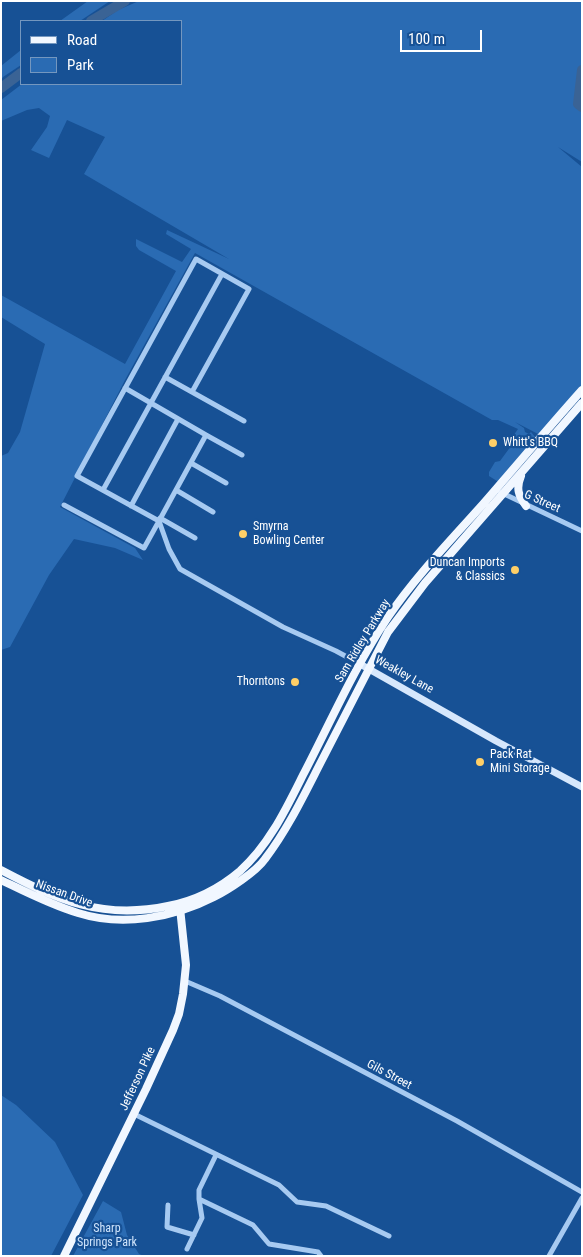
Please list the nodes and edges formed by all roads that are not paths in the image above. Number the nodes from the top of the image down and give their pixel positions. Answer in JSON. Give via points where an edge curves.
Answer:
{"nodes":[{"id":1,"x":222,"y":274,"type":"junction"},
{"id":2,"x":165,"y":377,"type":"junction"},
{"id":3,"x":125,"y":388,"type":"junction"},
{"id":4,"x":582,"y":390,"type":"edge"},
{"id":5,"x":192,"y":392,"type":"junction"},
{"id":6,"x":582,"y":403,"type":"edge"},
{"id":7,"x":152,"y":404,"type":"junction"},
{"id":8,"x":178,"y":419,"type":"junction"},
{"id":9,"x":244,"y":421,"type":"dead end"},
{"id":10,"x":206,"y":436,"type":"junction"},
{"id":11,"x":242,"y":455,"type":"dead end"},
{"id":12,"x":191,"y":463,"type":"junction"},
{"id":13,"x":523,"y":471,"type":"junction"},
{"id":14,"x":226,"y":483,"type":"dead end"},
{"id":15,"x":103,"y":490,"type":"junction"},
{"id":16,"x":176,"y":490,"type":"junction"},
{"id":17,"x":500,"y":492,"type":"junction"},
{"id":18,"x":64,"y":504,"type":"dead end"},
{"id":19,"x":131,"y":506,"type":"junction"},
{"id":20,"x":526,"y":506,"type":"junction"},
{"id":21,"x":212,"y":512,"type":"dead end"},
{"id":22,"x":160,"y":520,"type":"junction"},
{"id":23,"x":582,"y":531,"type":"edge"},
{"id":24,"x":195,"y":538,"type":"dead end"},
{"id":25,"x":360,"y":664,"type":"junction"},
{"id":26,"x":369,"y":669,"type":"junction"},
{"id":27,"x":582,"y":787,"type":"edge"},
{"id":28,"x":1,"y":870,"type":"edge"},
{"id":29,"x":1,"y":880,"type":"edge"},
{"id":30,"x":179,"y":908,"type":"junction"},
{"id":31,"x":185,"y":981,"type":"junction"},
{"id":32,"x":134,"y":1114,"type":"junction"},
{"id":33,"x":216,"y":1155,"type":"junction"},
{"id":34,"x":582,"y":1192,"type":"edge"},
{"id":35,"x":582,"y":1198,"type":"edge"},
{"id":36,"x":200,"y":1199,"type":"junction"},
{"id":37,"x":168,"y":1205,"type":"dead end"},
{"id":38,"x":194,"y":1235,"type":"junction"},
{"id":39,"x":388,"y":1236,"type":"dead end"},
{"id":40,"x":187,"y":1249,"type":"dead end"},
{"id":41,"x":63,"y":1254,"type":"edge"},
{"id":42,"x":321,"y":1256,"type":"edge"},
{"id":43,"x":550,"y":1256,"type":"edge"}],
"edges":[{"from":1,"to":2,"type":"street"},
{"from":1,"to":3,"type":"street","via":[[196,259]]},
{"from":1,"to":5,"type":"street","via":[[250,289]]},
{"from":2,"to":5,"type":"street"},
{"from":2,"to":7,"type":"street"},
{"from":3,"to":7,"type":"street"},
{"from":3,"to":15,"type":"street","via":[[78,476]]},
{"from":4,"to":17,"type":"main road","name":"Sam Ridley Parkway"},
{"from":5,"to":9,"type":"street"},
{"from":6,"to":13,"type":"main road","name":"Sam Ridley Parkway"},
{"from":7,"to":8,"type":"street"},
{"from":7,"to":15,"type":"street"},
{"from":8,"to":10,"type":"street"},
{"from":8,"to":19,"type":"street"},
{"from":10,"to":11,"type":"street"},
{"from":10,"to":12,"type":"street"},
{"from":12,"to":14,"type":"street"},
{"from":12,"to":16,"type":"street"},
{"from":13,"to":17,"type":"main road","name":"Sam Ridley Parkway"},
{"from":13,"to":20,"type":"main road","via":[[518,493]]},
{"from":15,"to":19,"type":"street"},
{"from":16,"to":21,"type":"street"},
{"from":16,"to":22,"type":"street"},
{"from":17,"to":20,"type":"street","name":"G Street"},
{"from":17,"to":25,"type":"main road","name":"Sam Ridley Parkway","via":[[410,589]]},
{"from":17,"to":26,"type":"main road","name":"Sam Ridley Parkway","via":[[405,608]]},
{"from":18,"to":22,"type":"street","via":[[144,548]]},
{"from":19,"to":22,"type":"street"},
{"from":20,"to":23,"type":"street","name":"G Street"},
{"from":22,"to":24,"type":"street"},
{"from":22,"to":25,"type":"street","name":"Weakley Lane","via":[[169,550],[180,569],[283,627]]},
{"from":25,"to":26,"type":"main road","name":"Weakley Lane"},
{"from":25,"to":30,"type":"main road","name":"Sam Ridley Parkway","via":[[281,819],[258,853],[220,885]]},
{"from":26,"to":27,"type":"main road","name":"Weakley Lane"},
{"from":26,"to":30,"type":"main road","name":"Sam Ridley Parkway","via":[[297,808],[264,860],[226,891],[204,902]]},
{"from":28,"to":30,"type":"main road","name":"Nissan Drive","via":[[63,900],[86,906],[111,910]]},
{"from":29,"to":30,"type":"main road","name":"Nissan Drive","via":[[43,901],[79,914],[111,920],[150,918]]},
{"from":30,"to":31,"type":"main road","name":"Jefferson Pike","via":[[185,950]]},
{"from":31,"to":32,"type":"main road","name":"Jefferson Pike","via":[[173,1030]]},
{"from":31,"to":34,"type":"street","name":"Gils Street","via":[[220,996],[457,1121]]},
{"from":32,"to":33,"type":"street"},
{"from":32,"to":41,"type":"main road","name":"Jefferson Pike"},
{"from":33,"to":36,"type":"street","via":[[199,1190]]},
{"from":33,"to":39,"type":"street","via":[[279,1185],[297,1202],[326,1206]]},
{"from":35,"to":43,"type":"street"},
{"from":36,"to":38,"type":"street","via":[[202,1218]]},
{"from":36,"to":42,"type":"street","via":[[253,1224],[269,1244],[318,1252]]},
{"from":37,"to":38,"type":"street","via":[[167,1227]]},
{"from":38,"to":40,"type":"street"}]}
